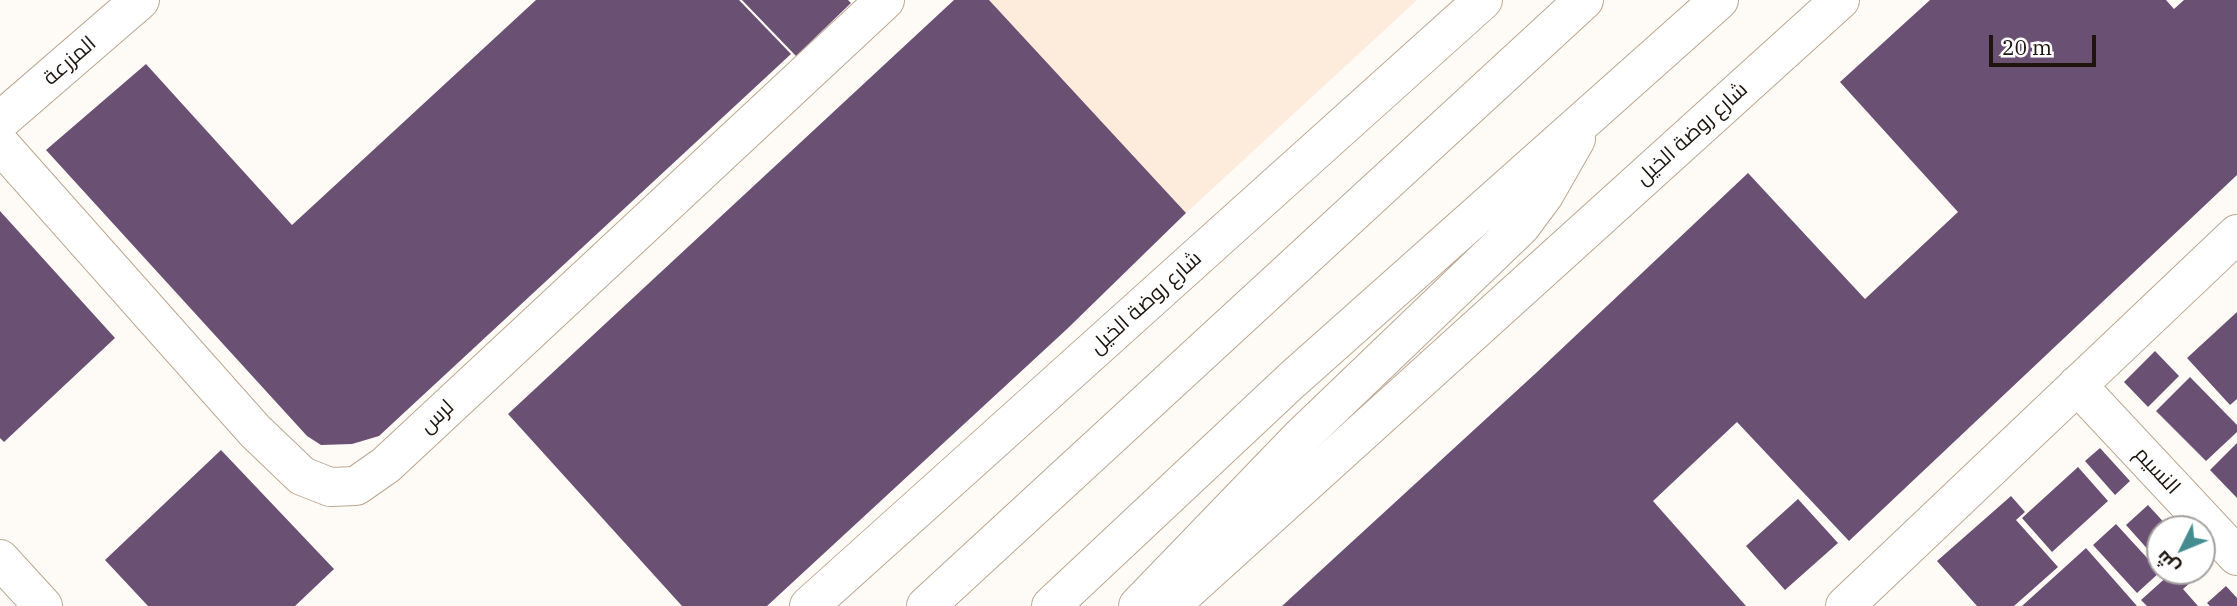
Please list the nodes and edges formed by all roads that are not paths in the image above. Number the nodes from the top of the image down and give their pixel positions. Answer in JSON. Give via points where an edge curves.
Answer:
{"nodes":[{"id":1,"x":140,"y":0,"type":"edge"},
{"id":2,"x":885,"y":0,"type":"edge"},
{"id":3,"x":1483,"y":0,"type":"edge"},
{"id":4,"x":1584,"y":0,"type":"edge"},
{"id":5,"x":1719,"y":0,"type":"edge"},
{"id":6,"x":1840,"y":0,"type":"edge"},
{"id":7,"x":1588,"y":115,"type":"junction"},
{"id":8,"x":0,"y":121,"type":"edge"},
{"id":9,"x":0,"y":144,"type":"edge"},
{"id":10,"x":2237,"y":234,"type":"edge"},
{"id":11,"x":2077,"y":386,"type":"junction"},
{"id":12,"x":2237,"y":556,"type":"edge"},
{"id":13,"x":0,"y":559,"type":"edge"},
{"id":14,"x":43,"y":606,"type":"edge"},
{"id":15,"x":809,"y":606,"type":"edge"},
{"id":16,"x":926,"y":606,"type":"edge"},
{"id":17,"x":1051,"y":606,"type":"edge"},
{"id":18,"x":1138,"y":606,"type":"edge"},
{"id":19,"x":1170,"y":606,"type":"edge"},
{"id":20,"x":1845,"y":606,"type":"edge"}],
"edges":[{"from":1,"to":8,"type":"street","name":"المزرعة"},
{"from":2,"to":9,"type":"street","name":"لرس","via":[[386,465],[356,486],[330,487],[292,467]]},
{"from":3,"to":15,"type":"street","name":"شارع روضة الخيل"},
{"from":4,"to":16,"type":"street"},
{"from":5,"to":7,"type":"street"},
{"from":6,"to":19,"type":"street","name":"شارع روضة الخيل"},
{"from":7,"to":17,"type":"street","via":[[1282,389]]},
{"from":7,"to":18,"type":"street","via":[[1544,195],[1521,226],[1301,437]]},
{"from":10,"to":11,"type":"street"},
{"from":11,"to":12,"type":"street","name":"النسيم"},
{"from":11,"to":20,"type":"street"},
{"from":13,"to":14,"type":"street"}]}
